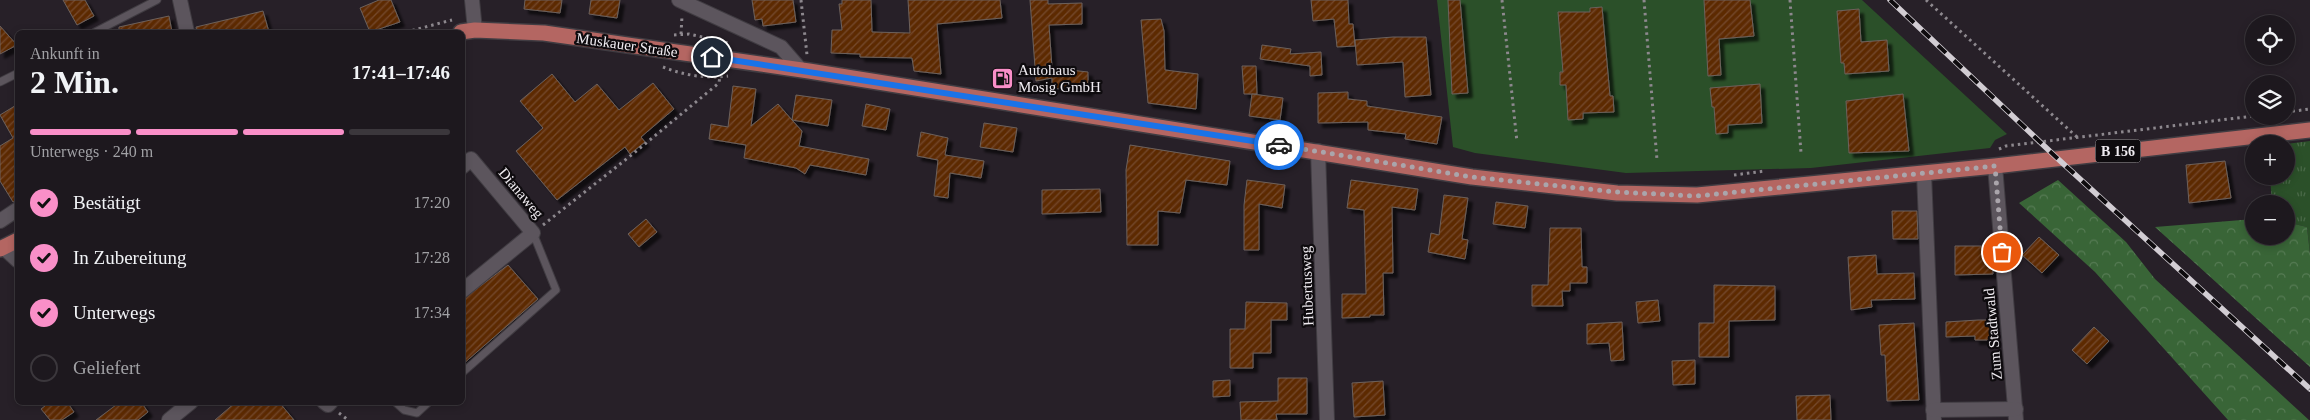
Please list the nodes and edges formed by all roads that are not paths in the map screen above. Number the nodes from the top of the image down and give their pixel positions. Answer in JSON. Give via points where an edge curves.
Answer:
{"nodes":[{"id":1,"x":157,"y":0,"type":"edge"},
{"id":2,"x":180,"y":0,"type":"edge"},
{"id":3,"x":472,"y":0,"type":"edge"},
{"id":4,"x":679,"y":0,"type":"edge"},
{"id":5,"x":99,"y":30,"type":"edge"},
{"id":6,"x":187,"y":30,"type":"edge"},
{"id":7,"x":468,"y":31,"type":"edge"},
{"id":8,"x":805,"y":70,"type":"junction"},
{"id":9,"x":15,"y":74,"type":"edge"},
{"id":10,"x":0,"y":82,"type":"edge"},
{"id":11,"x":2310,"y":130,"type":"edge"},
{"id":12,"x":1318,"y":151,"type":"junction"},
{"id":13,"x":465,"y":164,"type":"edge"},
{"id":14,"x":1995,"y":166,"type":"junction"},
{"id":15,"x":1924,"y":173,"type":"junction"},
{"id":16,"x":15,"y":210,"type":"edge"},
{"id":17,"x":0,"y":221,"type":"edge"},
{"id":18,"x":532,"y":233,"type":"junction"},
{"id":19,"x":15,"y":242,"type":"edge"},
{"id":20,"x":2,"y":248,"type":"edge"},
{"id":21,"x":15,"y":259,"type":"edge"},
{"id":22,"x":465,"y":289,"type":"edge"},
{"id":23,"x":465,"y":370,"type":"edge"},
{"id":24,"x":187,"y":405,"type":"edge"},
{"id":25,"x":398,"y":405,"type":"edge"},
{"id":26,"x":426,"y":405,"type":"edge"},
{"id":27,"x":1934,"y":415,"type":"edge"},
{"id":28,"x":2016,"y":415,"type":"edge"},
{"id":29,"x":169,"y":420,"type":"edge"},
{"id":30,"x":1327,"y":420,"type":"edge"}],
"edges":[{"from":1,"to":5,"type":"lane"},
{"from":2,"to":6,"type":"street"},
{"from":3,"to":7,"type":"street"},
{"from":4,"to":8,"type":"street","via":[[781,47]]},
{"from":7,"to":8,"type":"main road","name":"Muskauer Straße","number":"B 156","via":[[544,33]]},
{"from":8,"to":12,"type":"main road","name":"Muskauer Straße","number":"B 156"},
{"from":9,"to":10,"type":"lane"},
{"from":11,"to":14,"type":"main road","name":"Muskauer Straße","number":"B 156"},
{"from":12,"to":15,"type":"main road","name":"Muskauer Straße","number":"B 156","via":[[1472,177],[1617,192],[1697,196]]},
{"from":12,"to":30,"type":"street","name":"Hubertusweg"},
{"from":13,"to":18,"type":"street","name":"Dianaweg","via":[[471,159]]},
{"from":14,"to":15,"type":"main road","name":"Muskauer Straße","number":"B 156"},
{"from":14,"to":28,"type":"street","name":"Zum Stadtwald"},
{"from":15,"to":27,"type":"street","name":"Zum Stadtwald"},
{"from":16,"to":17,"type":"street"},
{"from":18,"to":22,"type":"street","name":"Dianaweg"},
{"from":18,"to":23,"type":"lane","via":[[556,290]]},
{"from":19,"to":20,"type":"main road"},
{"from":20,"to":21,"type":"street"},
{"from":24,"to":29,"type":"street"},
{"from":25,"to":26,"type":"lane","via":[[417,413]]},
{"from":27,"to":28,"type":"street","name":"Zum Stadtwald"}]}
